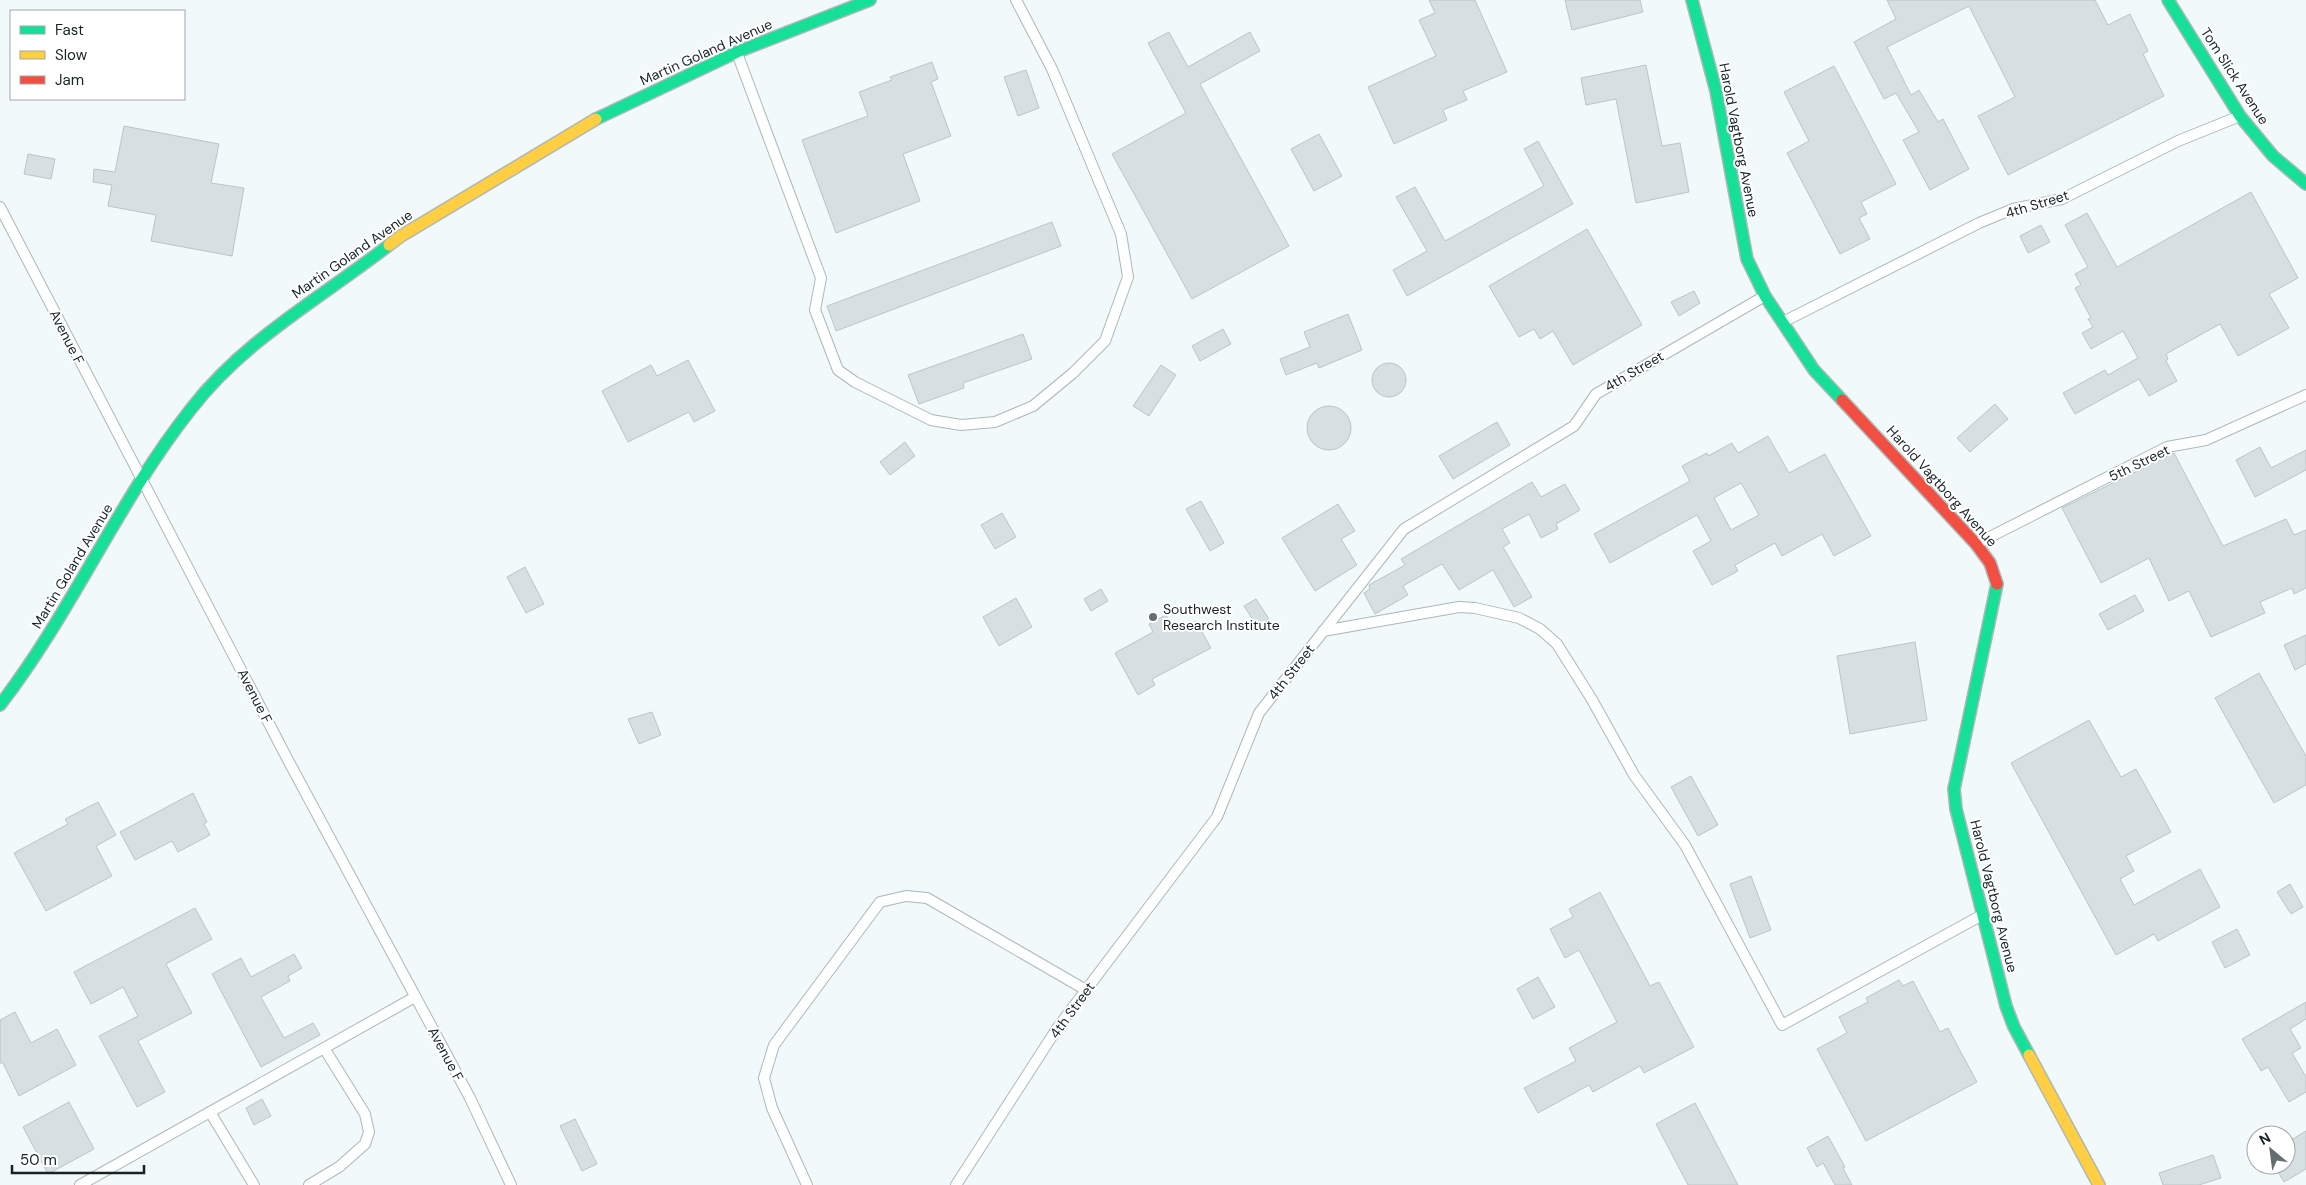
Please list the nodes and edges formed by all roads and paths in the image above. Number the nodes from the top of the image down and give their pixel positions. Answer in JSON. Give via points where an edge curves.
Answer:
{"nodes":[{"id":1,"x":870,"y":0,"type":"edge"},
{"id":2,"x":1016,"y":0,"type":"edge"},
{"id":3,"x":1692,"y":0,"type":"edge"},
{"id":4,"x":2168,"y":0,"type":"edge"},
{"id":5,"x":737,"y":52,"type":"junction"},
{"id":6,"x":2240,"y":116,"type":"junction"},
{"id":7,"x":2306,"y":184,"type":"edge"},
{"id":8,"x":0,"y":207,"type":"edge"},
{"id":9,"x":1765,"y":296,"type":"junction"},
{"id":10,"x":1782,"y":323,"type":"junction"},
{"id":11,"x":2306,"y":395,"type":"edge"},
{"id":12,"x":141,"y":480,"type":"junction"},
{"id":13,"x":1976,"y":544,"type":"junction"},
{"id":14,"x":1323,"y":631,"type":"junction"},
{"id":15,"x":0,"y":705,"type":"edge"},
{"id":16,"x":1982,"y":914,"type":"junction"},
{"id":17,"x":1086,"y":990,"type":"junction"},
{"id":18,"x":415,"y":997,"type":"junction"},
{"id":19,"x":324,"y":1048,"type":"junction"},
{"id":20,"x":210,"y":1112,"type":"junction"},
{"id":21,"x":80,"y":1185,"type":"edge"},
{"id":22,"x":254,"y":1185,"type":"edge"},
{"id":23,"x":309,"y":1185,"type":"edge"},
{"id":24,"x":511,"y":1185,"type":"edge"},
{"id":25,"x":807,"y":1185,"type":"edge"},
{"id":26,"x":956,"y":1185,"type":"edge"},
{"id":27,"x":2099,"y":1185,"type":"edge"}],
"edges":[{"from":1,"to":5,"type":"street","name":"Martin Goland Avenue"},
{"from":2,"to":5,"type":"lane","via":[[1052,69],[1122,234],[1128,277],[1105,341],[1033,406],[996,422],[962,425],[930,420],[838,370],[815,310],[821,278]]},
{"from":3,"to":9,"type":"street","name":"Harold Vagtborg Avenue","via":[[1716,91],[1747,259]]},
{"from":4,"to":6,"type":"street","name":"Tom Slick Avenue"},
{"from":5,"to":12,"type":"street","name":"Martin Goland Avenue","via":[[596,118],[527,159],[401,236],[271,329],[191,408]]},
{"from":6,"to":7,"type":"street","name":"Tom Slick Avenue","via":[[2273,156]]},
{"from":6,"to":10,"type":"lane","name":"4th Street","via":[[2178,141],[2062,199],[2013,209],[1979,223]]},
{"from":8,"to":12,"type":"lane","name":"Avenue F"},
{"from":9,"to":10,"type":"street","name":"Harold Vagtborg Avenue"},
{"from":9,"to":14,"type":"lane","name":"4th Street","via":[[1596,394],[1574,426],[1404,529]]},
{"from":10,"to":13,"type":"street","name":"Harold Vagtborg Avenue","via":[[1814,370]]},
{"from":11,"to":13,"type":"lane","name":"5th Street","via":[[2206,440],[2167,447]]},
{"from":12,"to":15,"type":"street","name":"Martin Goland Avenue","via":[[27,670]]},
{"from":12,"to":18,"type":"lane","name":"Avenue F"},
{"from":13,"to":16,"type":"street","name":"Harold Vagtborg Avenue","via":[[1990,563],[1997,582],[1954,789]]},
{"from":14,"to":16,"type":"lane","via":[[1459,607],[1519,618],[1540,629],[1557,644],[1592,698],[1634,775],[1685,845],[1782,1024]]},
{"from":14,"to":17,"type":"lane","name":"4th Street","via":[[1258,713],[1217,817]]},
{"from":16,"to":27,"type":"street","name":"Harold Vagtborg Avenue","via":[[2014,1027]]},
{"from":17,"to":25,"type":"lane","via":[[927,898],[906,896],[880,902],[774,1045],[764,1078],[772,1108]]},
{"from":17,"to":26,"type":"lane","name":"4th Street","via":[[1058,1027]]},
{"from":18,"to":19,"type":"lane"},
{"from":18,"to":24,"type":"lane","name":"Avenue F","via":[[470,1098]]},
{"from":19,"to":20,"type":"lane"},
{"from":19,"to":23,"type":"lane","via":[[365,1114],[369,1132],[366,1144],[339,1167]]},
{"from":20,"to":21,"type":"lane"},
{"from":20,"to":22,"type":"lane"}]}
